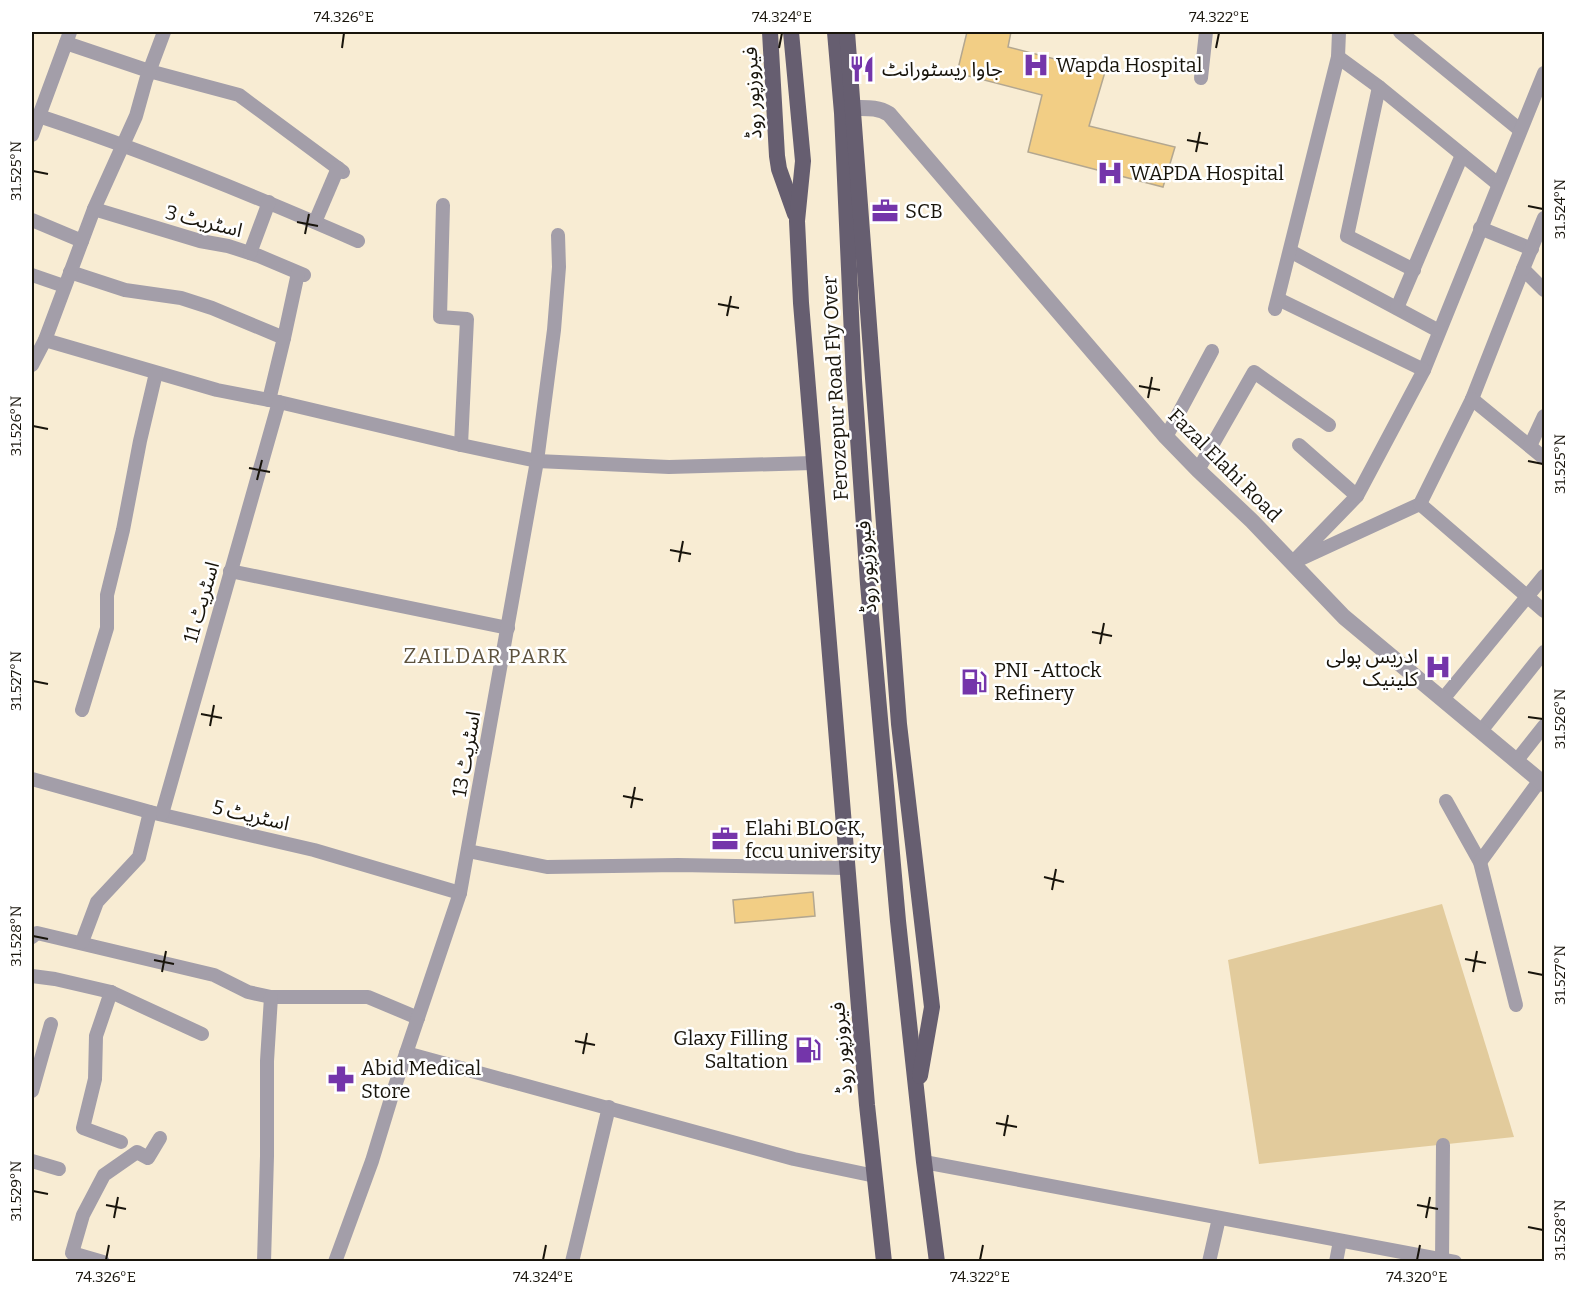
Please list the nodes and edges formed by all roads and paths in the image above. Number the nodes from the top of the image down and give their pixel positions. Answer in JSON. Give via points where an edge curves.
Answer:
{"nodes":[{"id":1,"x":164,"y":32,"type":"edge"},
{"id":2,"x":770,"y":32,"type":"edge"},
{"id":3,"x":792,"y":32,"type":"edge"},
{"id":4,"x":835,"y":32,"type":"edge"},
{"id":5,"x":847,"y":32,"type":"edge"},
{"id":6,"x":1206,"y":32,"type":"edge"},
{"id":7,"x":1339,"y":32,"type":"edge"},
{"id":8,"x":1400,"y":32,"type":"edge"},
{"id":9,"x":68,"y":37,"type":"edge"},
{"id":10,"x":1338,"y":57,"type":"junction"},
{"id":11,"x":149,"y":70,"type":"junction"},
{"id":12,"x":1545,"y":73,"type":"edge"},
{"id":13,"x":1201,"y":78,"type":"dead end"},
{"id":14,"x":1380,"y":87,"type":"junction"},
{"id":15,"x":854,"y":108,"type":"junction"},
{"id":16,"x":39,"y":116,"type":"junction"},
{"id":17,"x":1520,"y":130,"type":"junction"},
{"id":18,"x":32,"y":135,"type":"edge"},
{"id":19,"x":123,"y":144,"type":"junction"},
{"id":20,"x":1462,"y":155,"type":"junction"},
{"id":21,"x":1498,"y":184,"type":"junction"},
{"id":22,"x":269,"y":202,"type":"junction"},
{"id":23,"x":443,"y":205,"type":"dead end"},
{"id":24,"x":93,"y":210,"type":"junction"},
{"id":25,"x":1545,"y":218,"type":"edge"},
{"id":26,"x":32,"y":220,"type":"edge"},
{"id":27,"x":797,"y":221,"type":"junction"},
{"id":28,"x":315,"y":222,"type":"junction"},
{"id":29,"x":1480,"y":228,"type":"junction"},
{"id":30,"x":558,"y":235,"type":"dead end"},
{"id":31,"x":81,"y":241,"type":"junction"},
{"id":32,"x":358,"y":241,"type":"dead end"},
{"id":33,"x":1532,"y":249,"type":"junction"},
{"id":34,"x":1290,"y":251,"type":"junction"},
{"id":35,"x":250,"y":253,"type":"junction"},
{"id":36,"x":1523,"y":269,"type":"junction"},
{"id":37,"x":1414,"y":270,"type":"junction"},
{"id":38,"x":70,"y":272,"type":"junction"},
{"id":39,"x":301,"y":274,"type":"joint"},
{"id":40,"x":32,"y":275,"type":"edge"},
{"id":41,"x":64,"y":286,"type":"junction"},
{"id":42,"x":1545,"y":290,"type":"edge"},
{"id":43,"x":1398,"y":308,"type":"junction"},
{"id":44,"x":1439,"y":331,"type":"junction"},
{"id":45,"x":284,"y":338,"type":"junction"},
{"id":46,"x":45,"y":340,"type":"junction"},
{"id":47,"x":1212,"y":351,"type":"dead end"},
{"id":48,"x":32,"y":365,"type":"edge"},
{"id":49,"x":1424,"y":370,"type":"junction"},
{"id":50,"x":156,"y":373,"type":"junction"},
{"id":51,"x":1472,"y":399,"type":"junction"},
{"id":52,"x":274,"y":401,"type":"junction"},
{"id":53,"x":1545,"y":417,"type":"edge"},
{"id":54,"x":1329,"y":425,"type":"dead end"},
{"id":55,"x":1166,"y":437,"type":"junction"},
{"id":56,"x":1299,"y":445,"type":"dead end"},
{"id":57,"x":461,"y":446,"type":"junction"},
{"id":58,"x":1530,"y":446,"type":"junction"},
{"id":59,"x":1545,"y":458,"type":"edge"},
{"id":60,"x":537,"y":460,"type":"junction"},
{"id":61,"x":813,"y":463,"type":"junction"},
{"id":62,"x":1198,"y":470,"type":"junction"},
{"id":63,"x":1357,"y":496,"type":"junction"},
{"id":64,"x":1419,"y":504,"type":"junction"},
{"id":65,"x":1292,"y":563,"type":"junction"},
{"id":66,"x":230,"y":571,"type":"junction"},
{"id":67,"x":1545,"y":576,"type":"edge"},
{"id":68,"x":1528,"y":597,"type":"junction"},
{"id":69,"x":1545,"y":611,"type":"edge"},
{"id":70,"x":508,"y":628,"type":"junction"},
{"id":71,"x":1545,"y":652,"type":"edge"},
{"id":72,"x":1443,"y":699,"type":"junction"},
{"id":73,"x":81,"y":710,"type":"dead end"},
{"id":74,"x":1545,"y":726,"type":"edge"},
{"id":75,"x":1481,"y":730,"type":"junction"},
{"id":76,"x":1517,"y":760,"type":"junction"},
{"id":77,"x":32,"y":779,"type":"edge"},
{"id":78,"x":1542,"y":782,"type":"edge"},
{"id":79,"x":1446,"y":801,"type":"dead end"},
{"id":80,"x":156,"y":813,"type":"junction"},
{"id":81,"x":468,"y":851,"type":"junction"},
{"id":82,"x":1480,"y":862,"type":"junction"},
{"id":83,"x":846,"y":868,"type":"junction"},
{"id":84,"x":460,"y":893,"type":"junction"},
{"id":85,"x":898,"y":921,"type":"joint"},
{"id":86,"x":32,"y":937,"type":"edge"},
{"id":87,"x":82,"y":942,"type":"junction"},
{"id":88,"x":32,"y":976,"type":"edge"},
{"id":89,"x":111,"y":992,"type":"junction"},
{"id":90,"x":271,"y":997,"type":"junction"},
{"id":91,"x":1516,"y":1005,"type":"dead end"},
{"id":92,"x":418,"y":1018,"type":"junction"},
{"id":93,"x":51,"y":1024,"type":"dead end"},
{"id":94,"x":202,"y":1034,"type":"dead end"},
{"id":95,"x":406,"y":1053,"type":"junction"},
{"id":96,"x":32,"y":1091,"type":"edge"},
{"id":97,"x":917,"y":1098,"type":"junction"},
{"id":98,"x":609,"y":1107,"type":"junction"},
{"id":99,"x":160,"y":1138,"type":"dead end"},
{"id":100,"x":121,"y":1142,"type":"dead end"},
{"id":101,"x":1443,"y":1145,"type":"dead end"},
{"id":102,"x":32,"y":1161,"type":"edge"},
{"id":103,"x":924,"y":1162,"type":"junction"},
{"id":104,"x":59,"y":1168,"type":"dead end"},
{"id":105,"x":875,"y":1176,"type":"junction"},
{"id":106,"x":1219,"y":1218,"type":"junction"},
{"id":107,"x":1340,"y":1241,"type":"junction"},
{"id":108,"x":1447,"y":1261,"type":"edge"},
{"id":109,"x":103,"y":1262,"type":"edge"},
{"id":110,"x":264,"y":1262,"type":"edge"},
{"id":111,"x":335,"y":1262,"type":"edge"},
{"id":112,"x":572,"y":1262,"type":"edge"},
{"id":113,"x":884,"y":1262,"type":"edge"},
{"id":114,"x":937,"y":1262,"type":"edge"},
{"id":115,"x":1209,"y":1262,"type":"edge"},
{"id":116,"x":1336,"y":1262,"type":"edge"}],
"edges":[{"from":1,"to":11,"type":"street"},
{"from":2,"to":27,"type":"main road","name":"فیروزپور روڈ","via":[[777,156]]},
{"from":3,"to":27,"type":"main road","name":"فیروزپور روڈ","via":[[803,161]]},
{"from":4,"to":85,"type":"main road","name":"Ferozepur Road Fly Over","via":[[868,584]]},
{"from":5,"to":15,"type":"main road","name":"فیروزپور روڈ"},
{"from":6,"to":13,"type":"street"},
{"from":7,"to":10,"type":"street"},
{"from":8,"to":17,"type":"street"},
{"from":9,"to":11,"type":"street"},
{"from":9,"to":16,"type":"street"},
{"from":10,"to":14,"type":"street"},
{"from":10,"to":34,"type":"street"},
{"from":11,"to":19,"type":"street"},
{"from":11,"to":28,"type":"street","via":[[239,95],[341,170]]},
{"from":12,"to":17,"type":"street"},
{"from":14,"to":20,"type":"street"},
{"from":14,"to":37,"type":"street","via":[[1347,236]]},
{"from":15,"to":55,"type":"street","name":"Fazal Elahi Road","via":[[882,109],[889,114]]},
{"from":15,"to":97,"type":"main road","name":"فیروزپور روڈ","via":[[899,724],[932,1007]]},
{"from":16,"to":18,"type":"street"},
{"from":16,"to":19,"type":"street"},
{"from":17,"to":21,"type":"street"},
{"from":19,"to":22,"type":"street"},
{"from":19,"to":24,"type":"street"},
{"from":20,"to":21,"type":"street"},
{"from":20,"to":37,"type":"street"},
{"from":21,"to":29,"type":"street"},
{"from":22,"to":28,"type":"street"},
{"from":22,"to":35,"type":"street"},
{"from":23,"to":57,"type":"street","via":[[440,317],[467,319]]},
{"from":24,"to":31,"type":"street"},
{"from":24,"to":35,"type":"street","name":"اسٹریٹ 3"},
{"from":25,"to":33,"type":"street"},
{"from":26,"to":31,"type":"street"},
{"from":27,"to":61,"type":"main road","name":"فیروزپور روڈ"},
{"from":28,"to":32,"type":"street"},
{"from":29,"to":33,"type":"street"},
{"from":29,"to":44,"type":"street"},
{"from":30,"to":60,"type":"street","name":"اسٹریٹ 13","via":[[554,330]]},
{"from":31,"to":38,"type":"street"},
{"from":33,"to":36,"type":"street"},
{"from":34,"to":43,"type":"street"},
{"from":34,"to":49,"type":"street","via":[[1276,304]]},
{"from":35,"to":39,"type":"street","name":"اسٹریٹ 3"},
{"from":36,"to":42,"type":"street"},
{"from":36,"to":51,"type":"street"},
{"from":37,"to":43,"type":"street"},
{"from":38,"to":41,"type":"street"},
{"from":38,"to":45,"type":"street","via":[[125,290],[181,298]]},
{"from":39,"to":45,"type":"street","name":"اسٹریٹ 11"},
{"from":40,"to":41,"type":"street"},
{"from":41,"to":46,"type":"street"},
{"from":43,"to":44,"type":"street"},
{"from":44,"to":49,"type":"street"},
{"from":45,"to":52,"type":"street","name":"اسٹریٹ 11"},
{"from":46,"to":48,"type":"street"},
{"from":46,"to":50,"type":"street"},
{"from":47,"to":55,"type":"street"},
{"from":49,"to":63,"type":"street"},
{"from":50,"to":52,"type":"street"},
{"from":50,"to":73,"type":"street","via":[[107,595],[106,628]]},
{"from":51,"to":58,"type":"street"},
{"from":51,"to":64,"type":"street"},
{"from":52,"to":57,"type":"street"},
{"from":52,"to":66,"type":"street","name":"اسٹریٹ 11"},
{"from":53,"to":58,"type":"street"},
{"from":54,"to":62,"type":"street","via":[[1254,372]]},
{"from":55,"to":62,"type":"street","name":"Fazal Elahi Road"},
{"from":56,"to":63,"type":"street"},
{"from":57,"to":60,"type":"street"},
{"from":58,"to":59,"type":"street"},
{"from":60,"to":61,"type":"street","via":[[669,467]]},
{"from":60,"to":70,"type":"street","name":"اسٹریٹ 13"},
{"from":61,"to":83,"type":"main road","name":"فیروزپور روڈ"},
{"from":62,"to":65,"type":"street","name":"Fazal Elahi Road"},
{"from":63,"to":65,"type":"street"},
{"from":64,"to":65,"type":"street"},
{"from":64,"to":68,"type":"street"},
{"from":65,"to":72,"type":"street","name":"Fazal Elahi Road","via":[[1344,617]]},
{"from":66,"to":70,"type":"street"},
{"from":66,"to":80,"type":"street","name":"اسٹریٹ 11"},
{"from":67,"to":68,"type":"street"},
{"from":68,"to":69,"type":"street"},
{"from":68,"to":72,"type":"street"},
{"from":70,"to":81,"type":"street","name":"اسٹریٹ 13"},
{"from":71,"to":75,"type":"street"},
{"from":72,"to":75,"type":"street","name":"Fazal Elahi Road"},
{"from":74,"to":76,"type":"street"},
{"from":75,"to":76,"type":"street","name":"Fazal Elahi Road"},
{"from":76,"to":78,"type":"street","name":"Fazal Elahi Road"},
{"from":77,"to":80,"type":"street","name":"اسٹریٹ 5"},
{"from":78,"to":82,"type":"street"},
{"from":79,"to":82,"type":"street"},
{"from":80,"to":84,"type":"street","name":"اسٹریٹ 5","via":[[314,850]]},
{"from":80,"to":87,"type":"street","name":"اسٹریٹ 11","via":[[139,857],[97,902]]},
{"from":81,"to":83,"type":"street","via":[[547,867]]},
{"from":81,"to":84,"type":"street","name":"اسٹریٹ 13"},
{"from":82,"to":91,"type":"street"},
{"from":83,"to":105,"type":"main road","name":"فیروزپور روڈ"},
{"from":84,"to":92,"type":"street","name":"اسٹریٹ 13"},
{"from":85,"to":97,"type":"main road","name":"فیروزپور روڈ"},
{"from":86,"to":87,"type":"street","via":[[38,933]]},
{"from":87,"to":90,"type":"street","via":[[214,975],[248,992]]},
{"from":88,"to":89,"type":"street"},
{"from":89,"to":94,"type":"street"},
{"from":89,"to":100,"type":"street","via":[[96,1036],[95,1079],[83,1128]]},
{"from":90,"to":92,"type":"street","via":[[368,997]]},
{"from":90,"to":110,"type":"street"},
{"from":92,"to":95,"type":"street","name":"اسٹریٹ 13"},
{"from":93,"to":96,"type":"street"},
{"from":95,"to":98,"type":"street"},
{"from":95,"to":111,"type":"street","name":"اسٹریٹ 13"},
{"from":97,"to":103,"type":"main road","name":"فیروزپور روڈ"},
{"from":98,"to":105,"type":"street","via":[[794,1159]]},
{"from":98,"to":112,"type":"street"},
{"from":99,"to":109,"type":"street","via":[[148,1158],[137,1152],[104,1175],[83,1215],[72,1253]]},
{"from":101,"to":108,"type":"street"},
{"from":102,"to":104,"type":"street"},
{"from":103,"to":106,"type":"street"},
{"from":103,"to":114,"type":"main road","name":"فیروزپور روڈ"},
{"from":105,"to":113,"type":"main road","name":"فیروزپور روڈ"},
{"from":106,"to":107,"type":"street"},
{"from":106,"to":115,"type":"street"},
{"from":107,"to":108,"type":"street"},
{"from":107,"to":116,"type":"street"}]}
